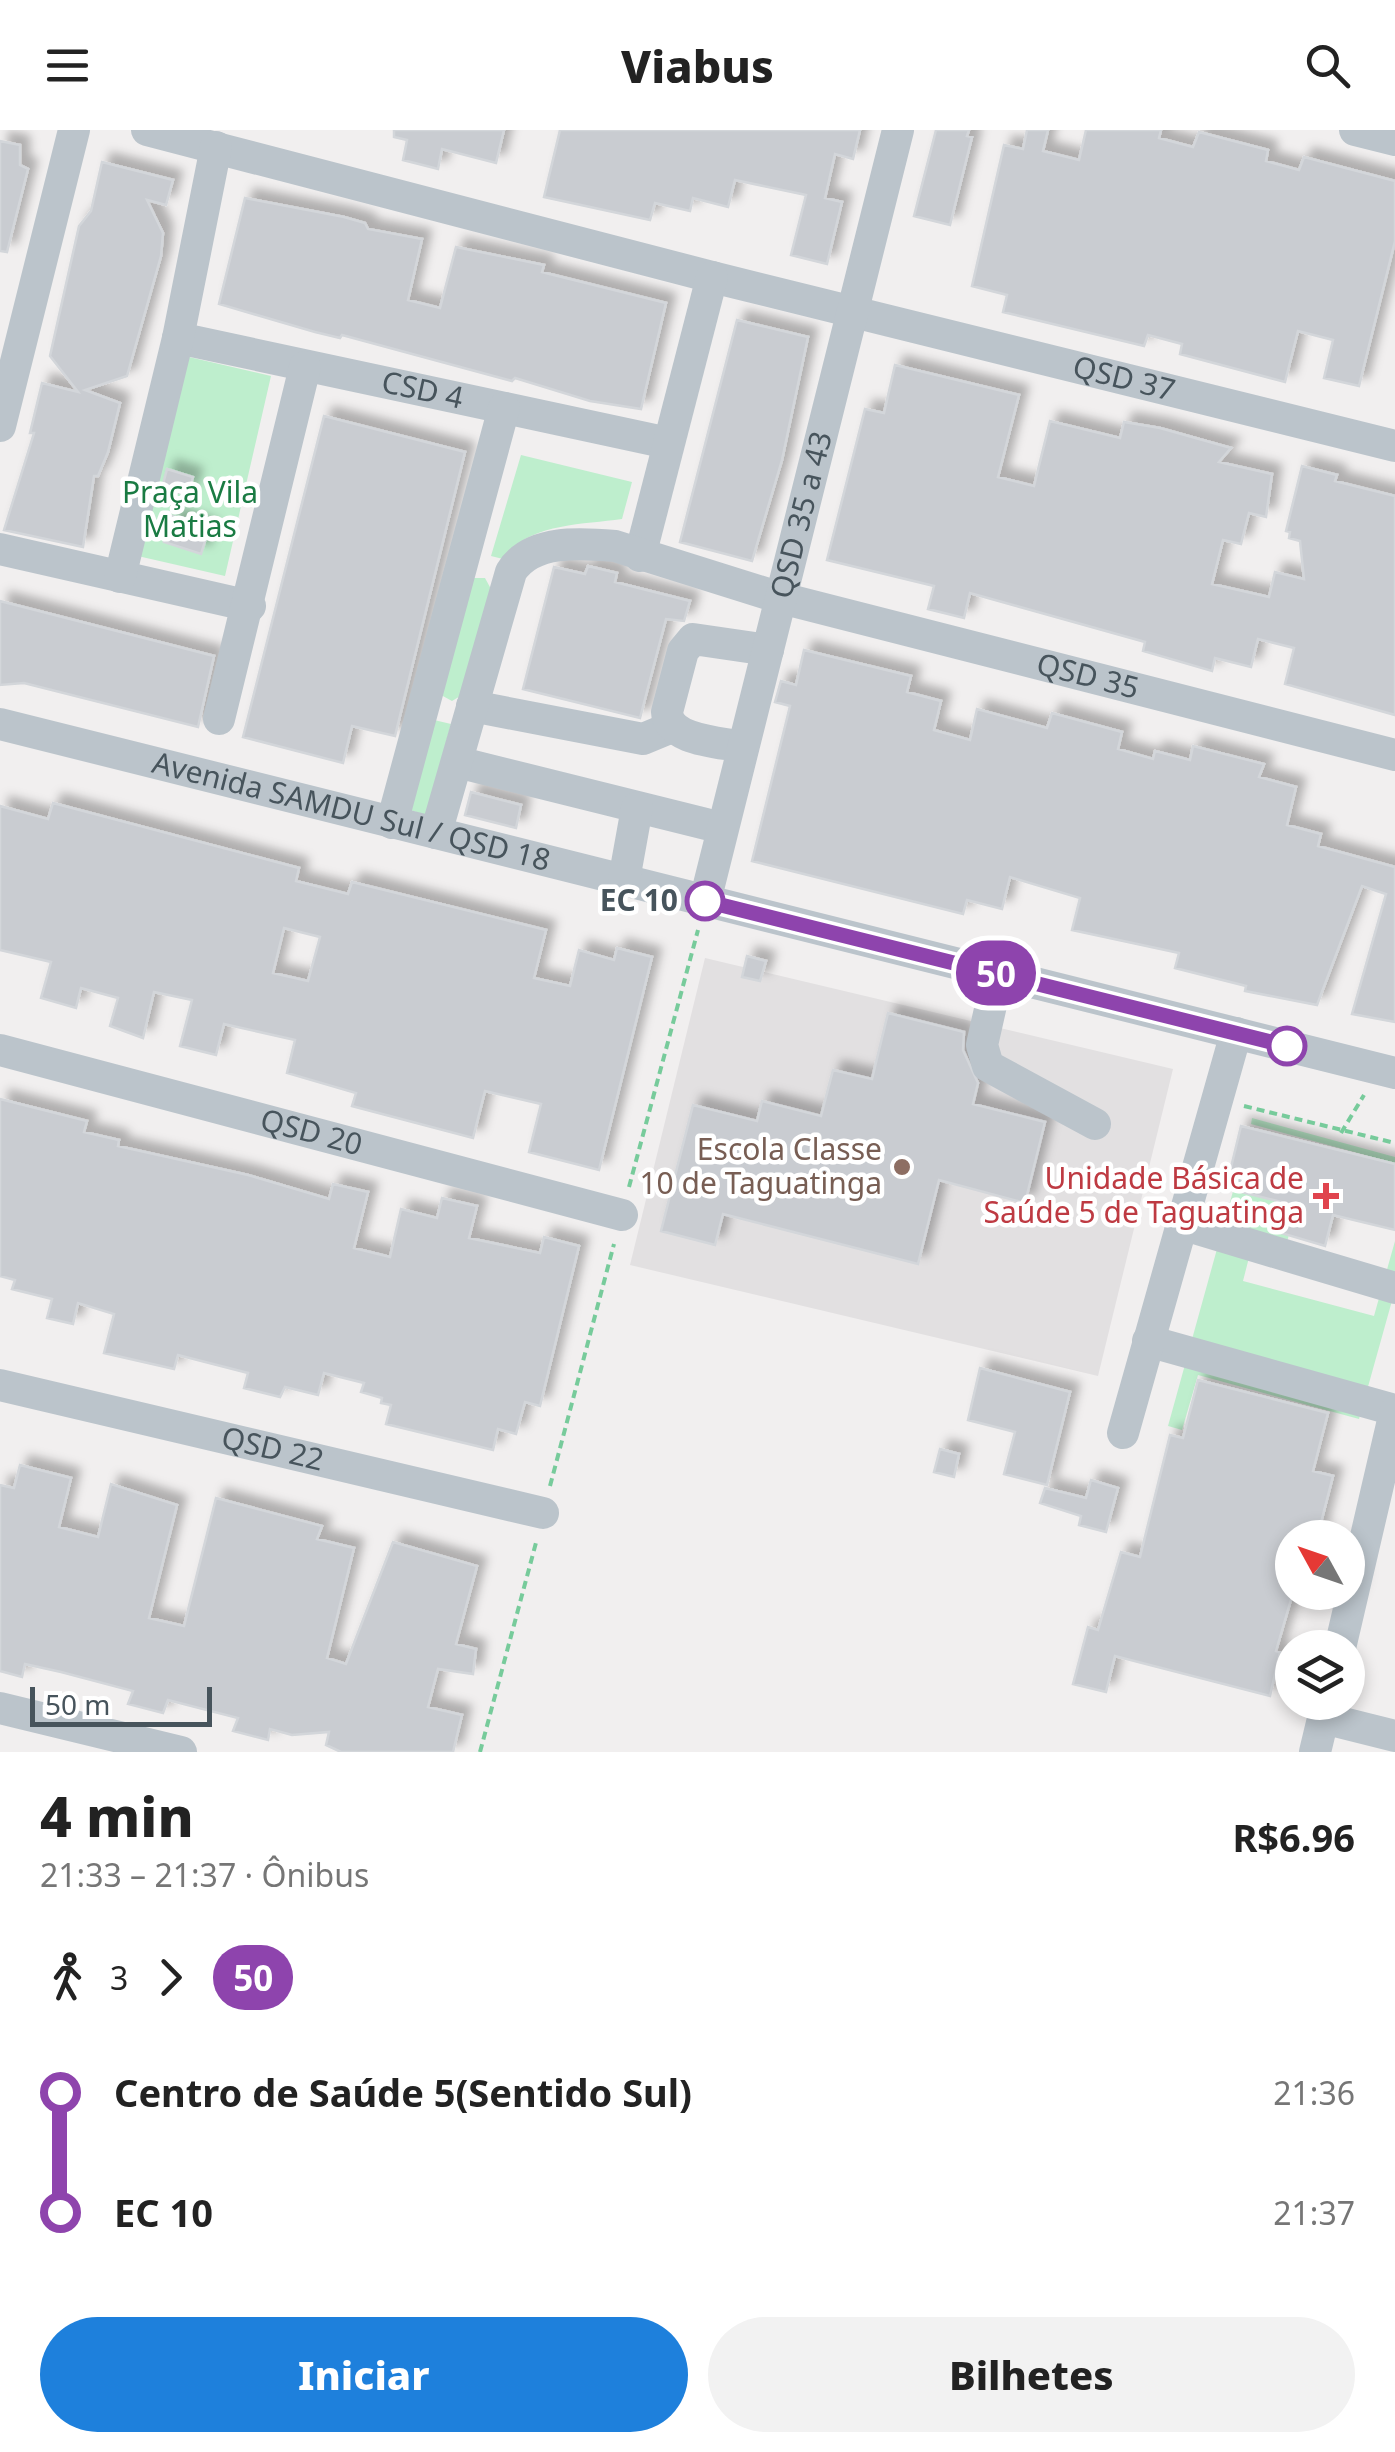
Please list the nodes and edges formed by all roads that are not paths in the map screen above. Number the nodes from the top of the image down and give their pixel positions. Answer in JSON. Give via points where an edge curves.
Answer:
{"nodes":[{"id":1,"x":74,"y":130,"type":"edge"},
{"id":2,"x":147,"y":130,"type":"edge"},
{"id":3,"x":898,"y":130,"type":"edge"},
{"id":4,"x":1355,"y":130,"type":"edge"},
{"id":5,"x":1395,"y":140,"type":"edge"},
{"id":6,"x":216,"y":147,"type":"junction"},
{"id":7,"x":712,"y":277,"type":"junction"},
{"id":8,"x":853,"y":310,"type":"junction"},
{"id":9,"x":178,"y":338,"type":"junction"},
{"id":10,"x":305,"y":367,"type":"junction"},
{"id":11,"x":504,"y":408,"type":"junction"},
{"id":12,"x":2,"y":409,"type":"edge"},
{"id":13,"x":668,"y":443,"type":"junction"},
{"id":14,"x":1395,"y":446,"type":"edge"},
{"id":15,"x":0,"y":549,"type":"edge"},
{"id":16,"x":640,"y":556,"type":"junction"},
{"id":17,"x":463,"y":559,"type":"junction"},
{"id":18,"x":511,"y":572,"type":"junction"},
{"id":19,"x":120,"y":577,"type":"junction"},
{"id":20,"x":781,"y":598,"type":"junction"},
{"id":21,"x":250,"y":606,"type":"junction"},
{"id":22,"x":768,"y":650,"type":"junction"},
{"id":23,"x":423,"y":705,"type":"junction"},
{"id":24,"x":470,"y":711,"type":"junction"},
{"id":25,"x":219,"y":719,"type":"dead end"},
{"id":26,"x":0,"y":724,"type":"edge"},
{"id":27,"x":672,"y":727,"type":"junction"},
{"id":28,"x":743,"y":747,"type":"junction"},
{"id":29,"x":1395,"y":755,"type":"edge"},
{"id":30,"x":457,"y":762,"type":"junction"},
{"id":31,"x":637,"y":808,"type":"junction"},
{"id":32,"x":392,"y":822,"type":"junction"},
{"id":33,"x":706,"y":824,"type":"dead end"},
{"id":34,"x":436,"y":833,"type":"junction"},
{"id":35,"x":624,"y":880,"type":"junction"},
{"id":36,"x":705,"y":901,"type":"junction"},
{"id":37,"x":998,"y":974,"type":"junction"},
{"id":38,"x":1236,"y":1033,"type":"junction"},
{"id":39,"x":0,"y":1050,"type":"edge"},
{"id":40,"x":1381,"y":1081,"type":"edge"},
{"id":41,"x":1095,"y":1124,"type":"dead end"},
{"id":42,"x":622,"y":1215,"type":"road end"},
{"id":43,"x":1181,"y":1224,"type":"junction"},
{"id":44,"x":1395,"y":1288,"type":"edge"},
{"id":45,"x":1148,"y":1341,"type":"junction"},
{"id":46,"x":0,"y":1385,"type":"edge"},
{"id":47,"x":1395,"y":1411,"type":"edge"},
{"id":48,"x":1122,"y":1433,"type":"dead end"},
{"id":49,"x":543,"y":1513,"type":"road end"},
{"id":50,"x":1344,"y":1630,"type":"edge"},
{"id":51,"x":0,"y":1708,"type":"edge"},
{"id":52,"x":1322,"y":1720,"type":"edge"},
{"id":53,"x":1352,"y":1720,"type":"edge"},
{"id":54,"x":1395,"y":1736,"type":"edge"},
{"id":55,"x":181,"y":1752,"type":"edge"},
{"id":56,"x":1314,"y":1752,"type":"edge"}],
"edges":[{"from":1,"to":12,"type":"street"},
{"from":2,"to":6,"type":"street","name":"QSD 37"},
{"from":3,"to":8,"type":"street","name":"QSD 35 a 43"},
{"from":4,"to":5,"type":"street"},
{"from":6,"to":7,"type":"street","name":"QSD 37"},
{"from":6,"to":9,"type":"street"},
{"from":7,"to":8,"type":"street","name":"QSD 37"},
{"from":7,"to":13,"type":"street"},
{"from":8,"to":14,"type":"street","name":"QSD 37"},
{"from":8,"to":20,"type":"street","name":"QSD 35 a 43"},
{"from":9,"to":10,"type":"street","name":"CSD 4"},
{"from":9,"to":19,"type":"street"},
{"from":10,"to":11,"type":"street","name":"CSD 4"},
{"from":10,"to":21,"type":"street"},
{"from":11,"to":13,"type":"street","name":"CSD 4"},
{"from":11,"to":17,"type":"street"},
{"from":13,"to":16,"type":"street"},
{"from":15,"to":19,"type":"street"},
{"from":16,"to":18,"type":"street","name":"QSD 35","via":[[589,544],[535,550]]},
{"from":16,"to":20,"type":"street","name":"QSD 35"},
{"from":17,"to":18,"type":"street"},
{"from":17,"to":23,"type":"street"},
{"from":18,"to":24,"type":"street"},
{"from":19,"to":21,"type":"street"},
{"from":20,"to":22,"type":"street","name":"QSD 35 a 43"},
{"from":20,"to":29,"type":"street","name":"QSD 35"},
{"from":21,"to":25,"type":"street"},
{"from":22,"to":27,"type":"street","via":[[701,638],[687,644],[667,712]]},
{"from":22,"to":28,"type":"street","name":"QSD 35 a 43"},
{"from":23,"to":24,"type":"street"},
{"from":23,"to":32,"type":"street"},
{"from":24,"to":27,"type":"street","via":[[643,739]]},
{"from":24,"to":30,"type":"street"},
{"from":26,"to":32,"type":"street","name":"Avenida SAMDU Sul / QSD 18"},
{"from":27,"to":28,"type":"street"},
{"from":28,"to":36,"type":"street","name":"QSD 35 a 43"},
{"from":30,"to":31,"type":"street"},
{"from":30,"to":34,"type":"street"},
{"from":31,"to":33,"type":"street"},
{"from":31,"to":35,"type":"street"},
{"from":32,"to":34,"type":"street","name":"Avenida SAMDU Sul / QSD 18"},
{"from":34,"to":35,"type":"street","name":"Avenida SAMDU Sul / QSD 18"},
{"from":35,"to":36,"type":"street","name":"Avenida SAMDU Sul / QSD 18"},
{"from":36,"to":37,"type":"street","name":"Avenida SAMDU Sul / QSD 18"},
{"from":37,"to":38,"type":"street","name":"Avenida SAMDU Sul / QSD 18"},
{"from":37,"to":41,"type":"street","via":[[982,1045],[988,1066]]},
{"from":38,"to":40,"type":"street","name":"Avenida SAMDU Sul / QSD 18"},
{"from":38,"to":43,"type":"street"},
{"from":39,"to":42,"type":"street","name":"QSD 20"},
{"from":43,"to":44,"type":"street"},
{"from":43,"to":45,"type":"street"},
{"from":45,"to":47,"type":"street"},
{"from":45,"to":48,"type":"street"},
{"from":46,"to":49,"type":"street","name":"QSD 22"},
{"from":47,"to":50,"type":"street"},
{"from":51,"to":55,"type":"street"},
{"from":52,"to":56,"type":"street"},
{"from":53,"to":54,"type":"street"}]}
